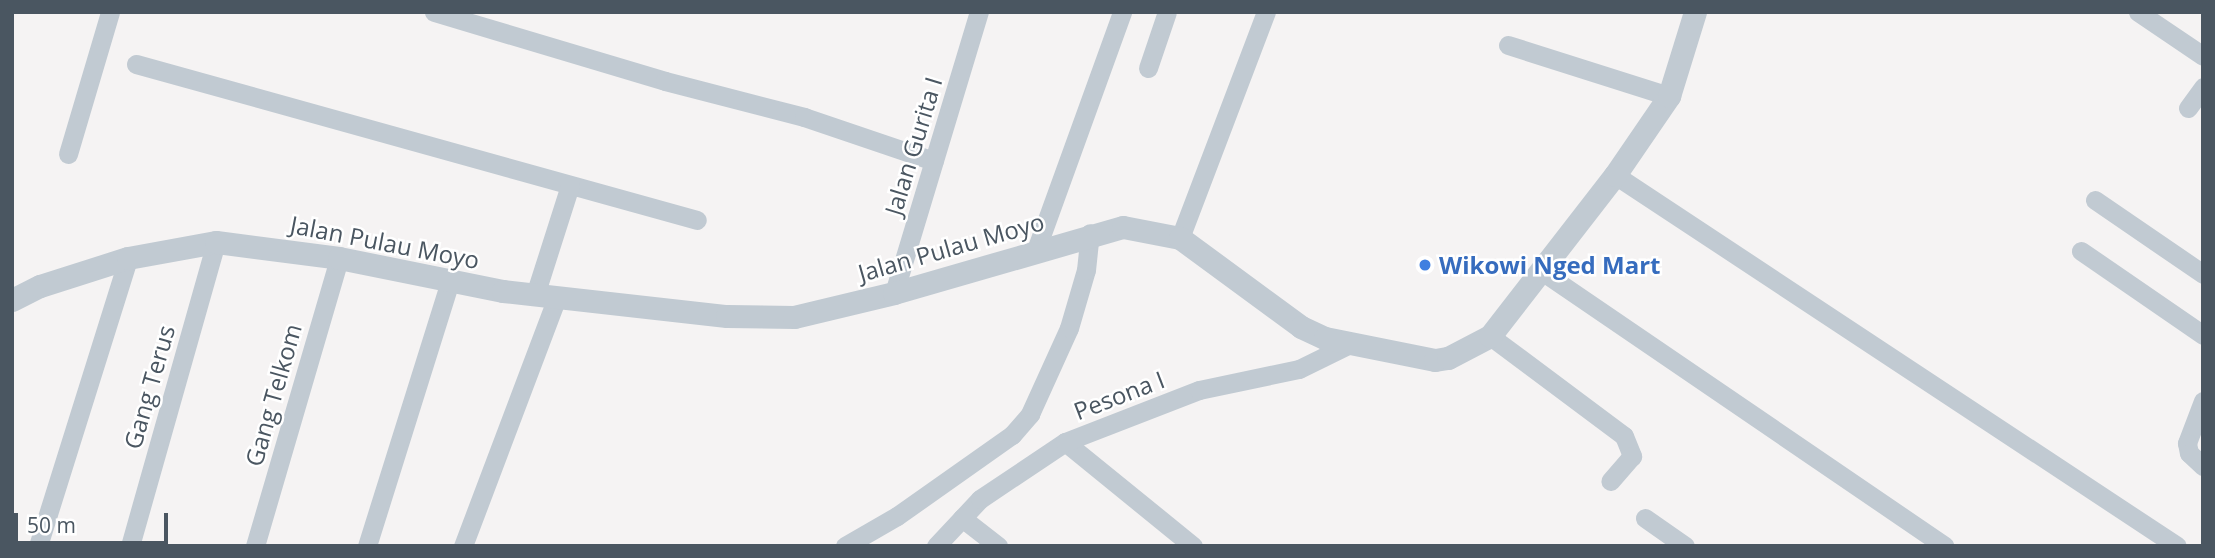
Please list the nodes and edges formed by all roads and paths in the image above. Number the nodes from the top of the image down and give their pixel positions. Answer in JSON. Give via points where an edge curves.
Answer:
{"nodes":[{"id":1,"x":110,"y":12,"type":"edge"},
{"id":2,"x":434,"y":12,"type":"edge"},
{"id":3,"x":979,"y":12,"type":"edge"},
{"id":4,"x":1122,"y":12,"type":"edge"},
{"id":5,"x":1167,"y":12,"type":"edge"},
{"id":6,"x":1266,"y":12,"type":"edge"},
{"id":7,"x":1695,"y":12,"type":"edge"},
{"id":8,"x":2138,"y":12,"type":"edge"},
{"id":9,"x":1508,"y":45,"type":"dead end"},
{"id":10,"x":2203,"y":56,"type":"edge"},
{"id":11,"x":136,"y":64,"type":"dead end"},
{"id":12,"x":1148,"y":68,"type":"dead end"},
{"id":13,"x":2203,"y":87,"type":"edge"},
{"id":14,"x":1669,"y":96,"type":"junction"},
{"id":15,"x":2188,"y":108,"type":"dead end"},
{"id":16,"x":68,"y":154,"type":"dead end"},
{"id":17,"x":934,"y":161,"type":"junction"},
{"id":18,"x":1615,"y":175,"type":"junction"},
{"id":19,"x":570,"y":185,"type":"junction"},
{"id":20,"x":2095,"y":201,"type":"dead end"},
{"id":21,"x":697,"y":220,"type":"dead end"},
{"id":22,"x":1090,"y":233,"type":"junction"},
{"id":23,"x":1180,"y":238,"type":"junction"},
{"id":24,"x":216,"y":242,"type":"junction"},
{"id":25,"x":1035,"y":250,"type":"junction"},
{"id":26,"x":2081,"y":251,"type":"dead end"},
{"id":27,"x":128,"y":258,"type":"junction"},
{"id":28,"x":339,"y":258,"type":"junction"},
{"id":29,"x":1543,"y":272,"type":"junction"},
{"id":30,"x":2203,"y":275,"type":"edge"},
{"id":31,"x":450,"y":281,"type":"junction"},
{"id":32,"x":894,"y":293,"type":"junction"},
{"id":33,"x":546,"y":296,"type":"junction"},
{"id":34,"x":12,"y":300,"type":"edge"},
{"id":35,"x":2203,"y":335,"type":"edge"},
{"id":36,"x":1490,"y":337,"type":"junction"},
{"id":37,"x":1348,"y":345,"type":"junction"},
{"id":38,"x":2203,"y":401,"type":"edge"},
{"id":39,"x":1065,"y":442,"type":"junction"},
{"id":40,"x":2203,"y":466,"type":"edge"},
{"id":41,"x":1610,"y":481,"type":"dead end"},
{"id":42,"x":962,"y":518,"type":"junction"},
{"id":43,"x":1645,"y":518,"type":"dead end"},
{"id":44,"x":38,"y":546,"type":"edge"},
{"id":45,"x":130,"y":546,"type":"edge"},
{"id":46,"x":255,"y":546,"type":"edge"},
{"id":47,"x":367,"y":546,"type":"edge"},
{"id":48,"x":463,"y":546,"type":"edge"},
{"id":49,"x":845,"y":546,"type":"edge"},
{"id":50,"x":936,"y":546,"type":"edge"},
{"id":51,"x":998,"y":546,"type":"edge"},
{"id":52,"x":1193,"y":546,"type":"edge"},
{"id":53,"x":1685,"y":546,"type":"edge"},
{"id":54,"x":1944,"y":546,"type":"edge"},
{"id":55,"x":2177,"y":546,"type":"edge"}],
"edges":[{"from":1,"to":16,"type":"street"},
{"from":2,"to":17,"type":"street","via":[[665,82],[804,117]]},
{"from":3,"to":17,"type":"street","name":"Jalan Gurita I"},
{"from":4,"to":25,"type":"street"},
{"from":5,"to":12,"type":"street"},
{"from":6,"to":23,"type":"street"},
{"from":7,"to":14,"type":"street","name":"Jalan Pulau Moyo"},
{"from":8,"to":10,"type":"street"},
{"from":9,"to":14,"type":"street"},
{"from":11,"to":19,"type":"street"},
{"from":13,"to":15,"type":"street"},
{"from":14,"to":18,"type":"street","name":"Jalan Pulau Moyo"},
{"from":17,"to":32,"type":"street","name":"Jalan Gurita I"},
{"from":18,"to":29,"type":"street","name":"Jalan Pulau Moyo"},
{"from":18,"to":55,"type":"street"},
{"from":19,"to":21,"type":"street"},
{"from":19,"to":33,"type":"street"},
{"from":20,"to":30,"type":"street"},
{"from":22,"to":23,"type":"street","name":"Jalan Pulau Moyo","via":[[1123,227]]},
{"from":22,"to":25,"type":"street","name":"Jalan Pulau Moyo"},
{"from":22,"to":49,"type":"street","via":[[1086,270],[1069,328],[1030,414],[1012,435],[897,516]]},
{"from":23,"to":37,"type":"street","name":"Jalan Pulau Moyo","via":[[1301,327]]},
{"from":24,"to":27,"type":"street","name":"Jalan Pulau Moyo"},
{"from":24,"to":28,"type":"street","name":"Jalan Pulau Moyo"},
{"from":24,"to":45,"type":"street","name":"Gang Terus"},
{"from":25,"to":32,"type":"street","name":"Jalan Pulau Moyo"},
{"from":26,"to":35,"type":"street"},
{"from":27,"to":34,"type":"street","name":"Jalan Pulau Moyo","via":[[40,286]]},
{"from":27,"to":44,"type":"street"},
{"from":28,"to":31,"type":"street","name":"Jalan Pulau Moyo"},
{"from":28,"to":46,"type":"street","name":"Gang Telkom"},
{"from":29,"to":36,"type":"street","name":"Jalan Pulau Moyo"},
{"from":29,"to":54,"type":"street"},
{"from":31,"to":33,"type":"street","name":"Jalan Pulau Moyo"},
{"from":31,"to":47,"type":"street"},
{"from":32,"to":33,"type":"street","name":"Jalan Pulau Moyo","via":[[793,317],[758,318]]},
{"from":33,"to":48,"type":"street"},
{"from":36,"to":37,"type":"street","name":"Jalan Pulau Moyo","via":[[1465,352],[1435,360]]},
{"from":36,"to":41,"type":"street","via":[[1624,436],[1632,456]]},
{"from":37,"to":39,"type":"street","name":"Pesona I","via":[[1298,369],[1199,390]]},
{"from":38,"to":40,"type":"street","via":[[2187,443],[2189,453]]},
{"from":39,"to":42,"type":"street","name":"Pesona I","via":[[1021,468]]},
{"from":39,"to":52,"type":"street"},
{"from":42,"to":50,"type":"street","name":"Pesona I"},
{"from":42,"to":51,"type":"street"},
{"from":43,"to":53,"type":"street"}]}
